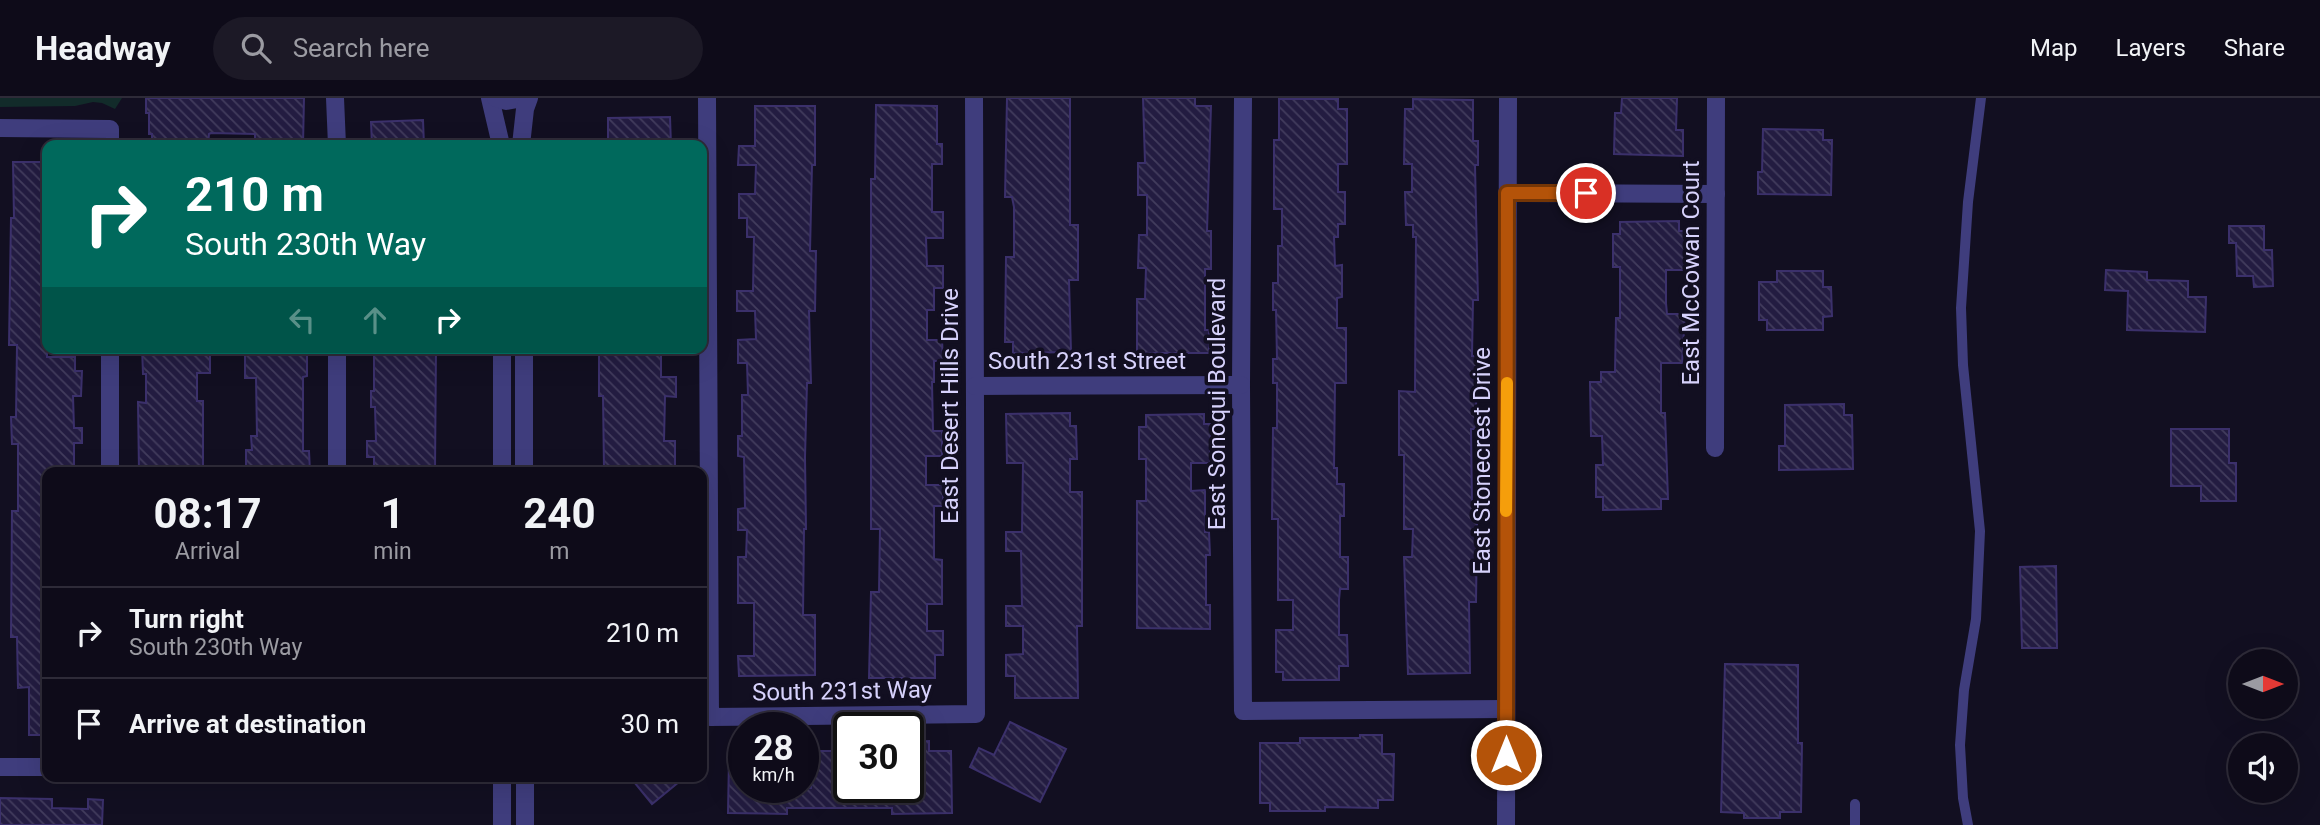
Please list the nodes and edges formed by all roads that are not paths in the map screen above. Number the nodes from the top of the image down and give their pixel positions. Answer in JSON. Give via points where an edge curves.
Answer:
{"nodes":[{"id":1,"x":335,"y":98,"type":"edge"},
{"id":2,"x":490,"y":98,"type":"edge"},
{"id":3,"x":496,"y":98,"type":"edge"},
{"id":4,"x":523,"y":98,"type":"edge"},
{"id":5,"x":529,"y":98,"type":"edge"},
{"id":6,"x":707,"y":98,"type":"edge"},
{"id":7,"x":974,"y":98,"type":"edge"},
{"id":8,"x":1243,"y":98,"type":"edge"},
{"id":9,"x":1508,"y":98,"type":"edge"},
{"id":10,"x":1716,"y":98,"type":"edge"},
{"id":11,"x":1981,"y":98,"type":"edge"},
{"id":12,"x":0,"y":128,"type":"edge"},
{"id":13,"x":110,"y":137,"type":"edge"},
{"id":14,"x":337,"y":140,"type":"edge"},
{"id":15,"x":499,"y":140,"type":"edge"},
{"id":16,"x":522,"y":140,"type":"edge"},
{"id":17,"x":1507,"y":193,"type":"junction"},
{"id":18,"x":1716,"y":194,"type":"junction"},
{"id":19,"x":110,"y":354,"type":"edge"},
{"id":20,"x":338,"y":354,"type":"edge"},
{"id":21,"x":502,"y":354,"type":"edge"},
{"id":22,"x":524,"y":354,"type":"edge"},
{"id":23,"x":1241,"y":385,"type":"junction"},
{"id":24,"x":975,"y":386,"type":"junction"},
{"id":25,"x":1715,"y":448,"type":"dead end"},
{"id":26,"x":110,"y":467,"type":"edge"},
{"id":27,"x":337,"y":467,"type":"edge"},
{"id":28,"x":502,"y":467,"type":"edge"},
{"id":29,"x":524,"y":467,"type":"edge"},
{"id":30,"x":1506,"y":709,"type":"junction"},
{"id":31,"x":976,"y":714,"type":"joint"},
{"id":32,"x":42,"y":766,"type":"edge"},
{"id":33,"x":0,"y":767,"type":"edge"},
{"id":34,"x":502,"y":782,"type":"edge"},
{"id":35,"x":524,"y":782,"type":"edge"},
{"id":36,"x":1855,"y":804,"type":"dead end"},
{"id":37,"x":502,"y":825,"type":"edge"},
{"id":38,"x":525,"y":825,"type":"edge"},
{"id":39,"x":1506,"y":825,"type":"edge"},
{"id":40,"x":1855,"y":825,"type":"edge"},
{"id":41,"x":1968,"y":825,"type":"edge"}],
"edges":[{"from":1,"to":14,"type":"street"},
{"from":2,"to":15,"type":"street"},
{"from":3,"to":4,"type":"street"},
{"from":5,"to":16,"type":"street"},
{"from":6,"to":31,"type":"street","name":"South 231st Way","via":[[710,717]]},
{"from":7,"to":24,"type":"street","name":"East Desert Hills Drive"},
{"from":8,"to":23,"type":"street","name":"East Sonoqui Boulevard"},
{"from":9,"to":17,"type":"street","name":"East Stonecrest Drive"},
{"from":10,"to":18,"type":"street","name":"East McCowan Court"},
{"from":11,"to":41,"type":"lane","via":[[1961,308],[1980,531],[1976,618],[1960,745]]},
{"from":12,"to":13,"type":"street"},
{"from":17,"to":18,"type":"street"},
{"from":17,"to":30,"type":"street","name":"East Stonecrest Drive"},
{"from":18,"to":25,"type":"street","name":"East McCowan Court"},
{"from":19,"to":26,"type":"street"},
{"from":20,"to":27,"type":"street"},
{"from":21,"to":28,"type":"street"},
{"from":22,"to":29,"type":"street"},
{"from":23,"to":24,"type":"street","name":"South 231st Street"},
{"from":23,"to":30,"type":"street","name":"East Sonoqui Boulevard","via":[[1243,711]]},
{"from":24,"to":31,"type":"street","name":"East Desert Hills Drive"},
{"from":30,"to":39,"type":"street","name":"East Stonecrest Drive"},
{"from":32,"to":33,"type":"street"},
{"from":34,"to":37,"type":"street"},
{"from":35,"to":38,"type":"street"},
{"from":36,"to":40,"type":"lane"}]}
